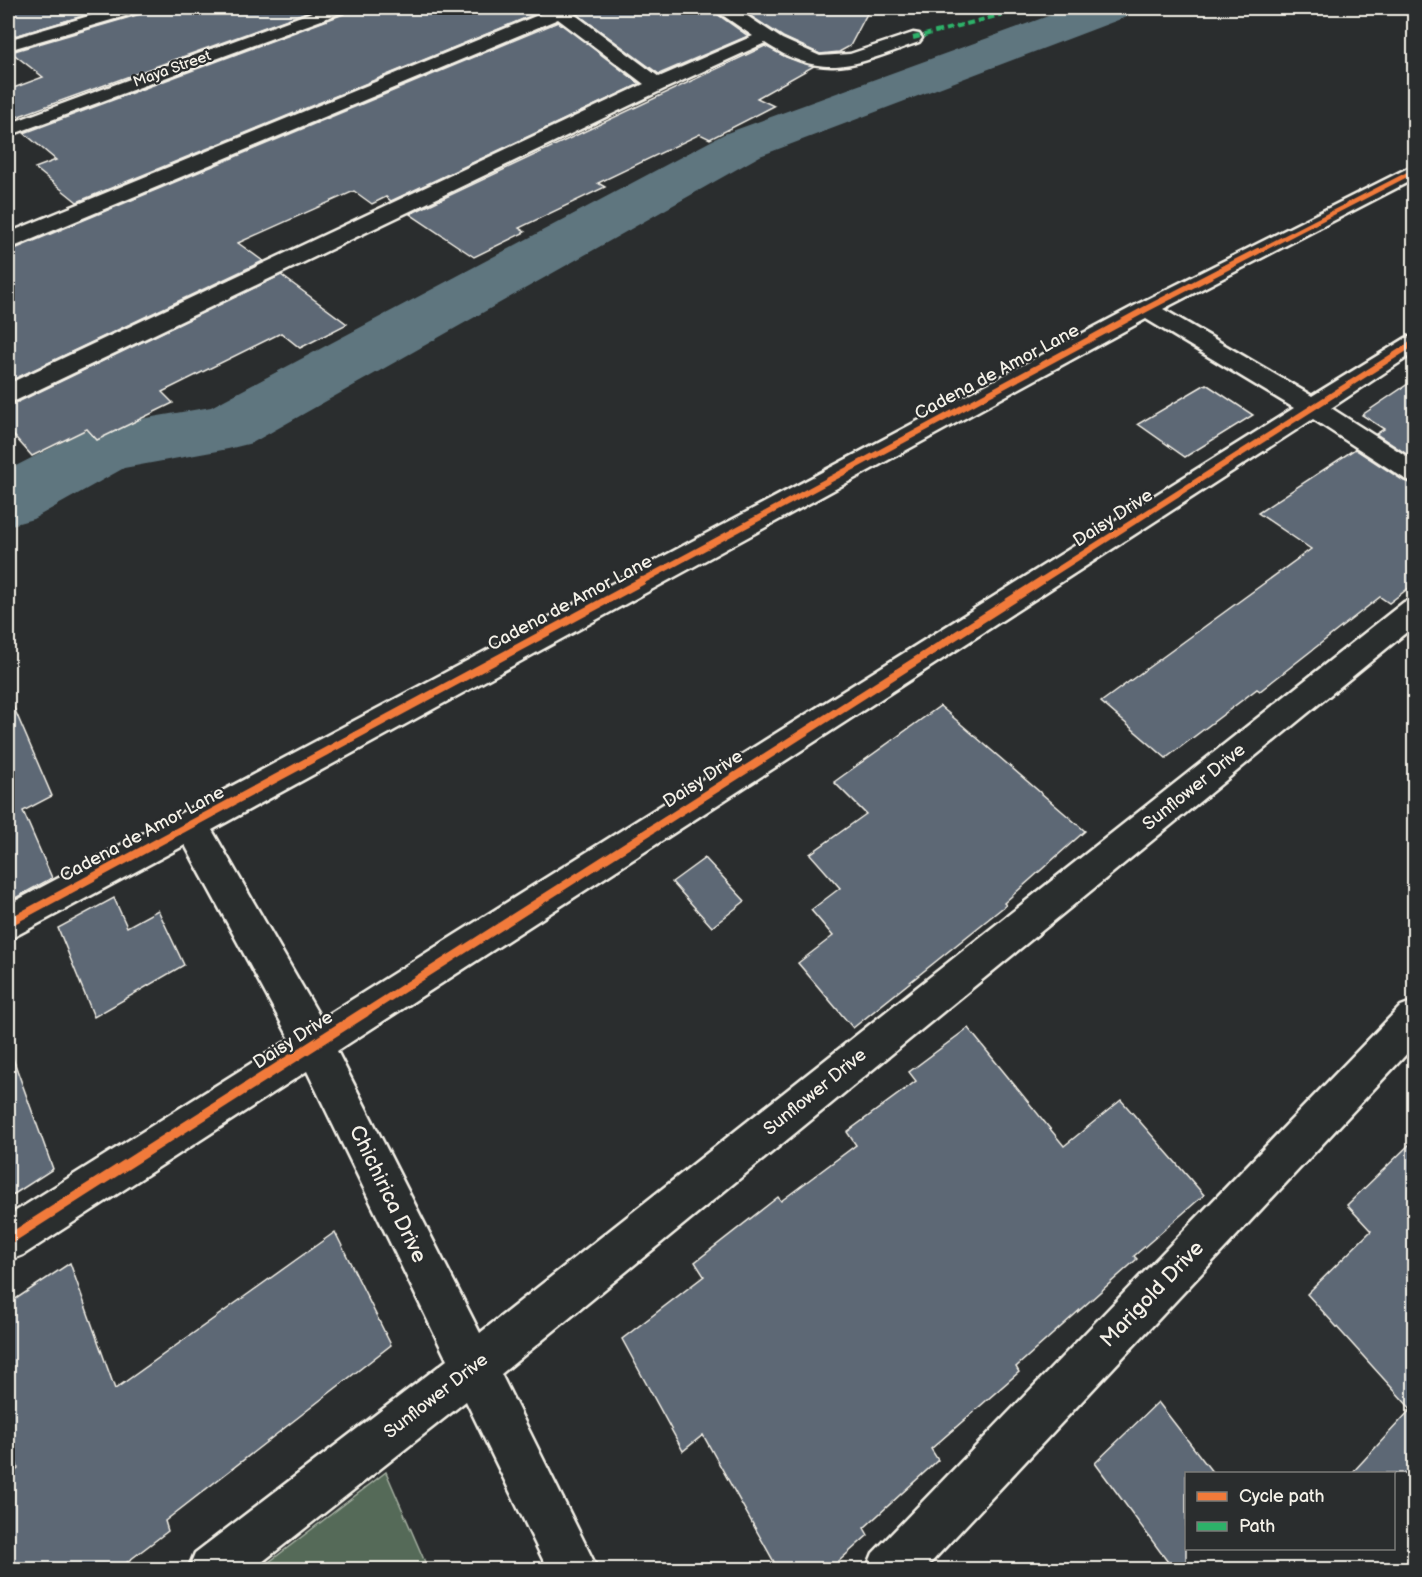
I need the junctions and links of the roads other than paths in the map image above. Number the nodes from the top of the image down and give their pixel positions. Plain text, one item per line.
1 (133, 8) edge
2 (337, 8) edge
3 (724, 8) edge
4 (557, 10) edge
5 (767, 36) junction
6 (913, 38) dead end
7 (8, 45) edge
8 (657, 85) junction
9 (8, 130) edge
10 (1414, 171) edge
11 (8, 242) edge
12 (1146, 309) junction
13 (1414, 344) edge
14 (8, 394) edge
15 (1313, 408) junction
16 (1414, 473) edge
17 (1414, 610) edge
18 (191, 824) junction
19 (8, 923) edge
20 (1414, 1019) edge
21 (314, 1045) junction
22 (8, 1240) edge
23 (474, 1367) junction
24 (212, 1569) edge
25 (574, 1569) edge
26 (890, 1569) edge

1 - 7 street
2 - 9 street, Maya Street
3 - 5 street
4 - 8 street
4 - 11 street
5 - 6 street
5 - 8 street
8 - 14 street
10 - 12 street, Cadena de Amor Lane
12 - 15 street
12 - 18 street, Cadena de Amor Lane
13 - 15 street, Daisy Drive
15 - 16 street
15 - 21 street, Daisy Drive
17 - 23 street, Sunflower Drive
18 - 19 street, Cadena de Amor Lane
18 - 21 street, Chichirica Drive
20 - 26 street, Marigold Drive
21 - 22 street, Daisy Drive
21 - 23 street, Chichirica Drive
23 - 24 street, Sunflower Drive
23 - 25 street, Chichirica Drive

